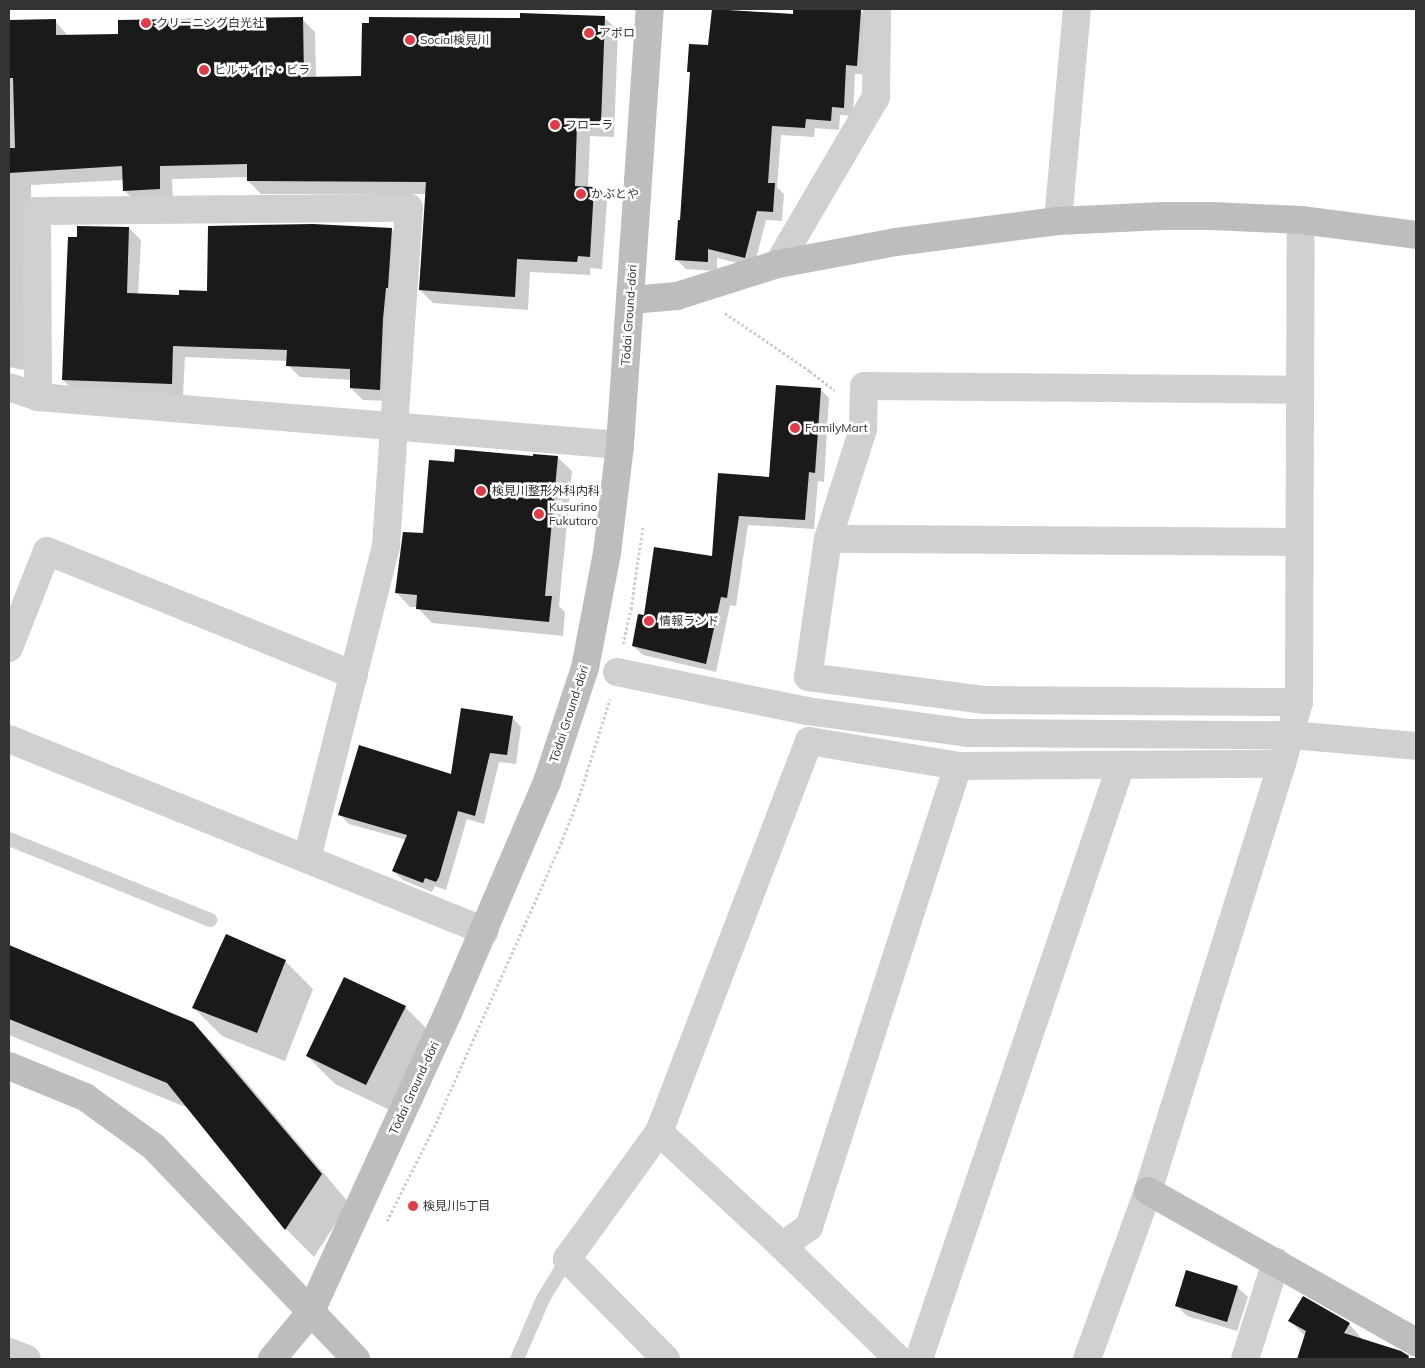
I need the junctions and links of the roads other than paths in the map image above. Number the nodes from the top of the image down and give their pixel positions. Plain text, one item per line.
1 (650, 9) edge
2 (877, 9) edge
3 (1077, 9) edge
4 (1300, 220) junction
5 (1058, 221) junction
6 (1416, 235) edge
7 (778, 264) junction
8 (631, 300) junction
9 (9, 388) edge
10 (1300, 390) junction
11 (38, 397) junction
12 (394, 426) junction
13 (620, 445) junction
14 (828, 539) junction
15 (1299, 542) junction
16 (9, 648) edge
17 (616, 672) dead end
18 (354, 675) junction
19 (1300, 702) junction
20 (1291, 735) junction
21 (9, 739) edge
22 (1416, 746) edge
23 (1282, 764) junction
24 (1121, 765) junction
25 (958, 766) junction
26 (9, 839) edge
27 (307, 859) junction
28 (210, 920) dead end
29 (485, 931) junction
30 (9, 1066) edge
31 (659, 1132) junction
32 (1148, 1191) junction
33 (782, 1246) junction
34 (567, 1260) junction
35 (1276, 1262) junction
36 (310, 1312) junction
37 (1416, 1342) edge
38 (1416, 1351) edge
39 (9, 1352) edge
40 (28, 1359) edge
41 (272, 1359) edge
42 (356, 1359) edge
43 (518, 1359) edge
44 (666, 1359) edge
45 (898, 1359) edge
46 (919, 1359) edge
47 (1088, 1359) edge
48 (1245, 1359) edge
49 (1414, 1359) edge

1 - 8 street, Tōdai Ground-dōri
2 - 7 street
3 - 5 street
4 - 5 street
4 - 6 street
4 - 10 street
5 - 7 street
7 - 8 street
8 - 13 street, Tōdai Ground-dōri
9 - 11 street
10 - 14 street
10 - 15 street
11 - 12 street
11 - 12 street
12 - 13 street
12 - 18 street
13 - 29 street, Tōdai Ground-dōri
14 - 15 street
14 - 19 street
15 - 19 street
16 - 18 street
17 - 20 street
18 - 27 street
19 - 20 street
20 - 22 street
20 - 23 street
21 - 27 street
23 - 24 street
23 - 32 street
24 - 25 street
24 - 46 street
25 - 31 street
25 - 33 street
26 - 28 lane
27 - 29 street
29 - 36 street, Tōdai Ground-dōri
30 - 36 street
31 - 33 street
31 - 34 street
32 - 35 street
32 - 47 street
33 - 45 street
34 - 43 lane
34 - 44 street
35 - 37 street
35 - 48 street
36 - 41 street, Tōdai Ground-dōri
36 - 42 street
38 - 49 street
39 - 40 street

